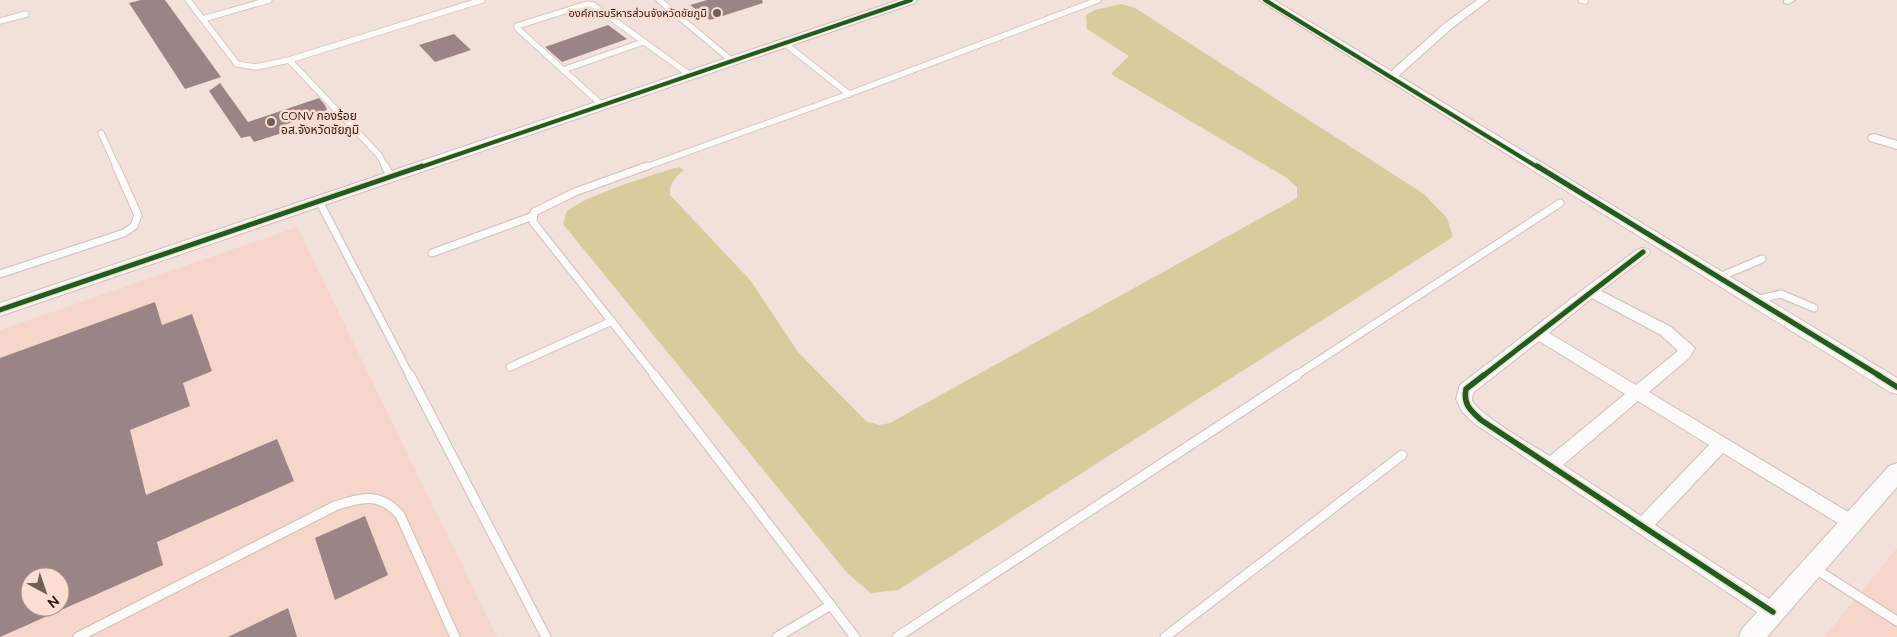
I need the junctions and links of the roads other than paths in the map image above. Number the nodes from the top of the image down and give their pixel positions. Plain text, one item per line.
1 (188, 0) edge
2 (269, 0) edge
3 (482, 0) edge
4 (659, 0) edge
5 (911, 0) edge
6 (1098, 0) edge
7 (1270, 1) edge
8 (1481, 1) edge
9 (26, 14) dead end
10 (203, 19) junction
11 (0, 21) edge
12 (643, 42) junction
13 (784, 43) junction
14 (289, 60) junction
15 (732, 61) junction
16 (563, 70) junction
17 (690, 75) junction
18 (1391, 77) junction
19 (849, 94) junction
20 (602, 105) junction
21 (101, 133) dead end
22 (1874, 138) dead end
23 (1897, 145) edge
24 (391, 177) junction
25 (319, 201) junction
26 (1560, 203) dead end
27 (533, 216) junction
28 (1643, 252) dead end
29 (432, 253) dead end
30 (1762, 260) dead end
31 (0, 274) edge
32 (1717, 278) junction
33 (1590, 291) junction
34 (1754, 300) junction
35 (1814, 308) dead end
36 (0, 310) edge
37 (612, 321) junction
38 (1538, 334) junction
39 (510, 367) dead end
40 (1897, 387) edge
41 (1638, 394) junction
42 (1721, 444) junction
43 (1402, 455) dead end
44 (1550, 465) junction
45 (1897, 472) edge
46 (1852, 523) junction
47 (1642, 527) junction
48 (1813, 567) junction
49 (831, 605) junction
50 (1773, 612) junction
51 (1897, 621) edge
52 (78, 637) edge
53 (455, 637) edge
54 (546, 637) edge
55 (777, 637) edge
56 (855, 637) edge
57 (897, 637) edge
58 (1165, 637) edge
59 (1751, 637) edge

1 - 10 lane
2 - 10 lane
3 - 14 lane
4 - 15 lane
5 - 13 street
6 - 19 lane
7 - 18 street
8 - 18 street
9 - 11 lane
10 - 14 lane
12 - 16 lane
12 - 16 lane
12 - 17 lane
13 - 15 street
13 - 19 lane
14 - 24 lane
15 - 17 street
16 - 20 lane
17 - 20 street
18 - 32 street
19 - 27 lane
20 - 24 street
21 - 31 lane
22 - 23 street
24 - 25 street
25 - 36 street
25 - 54 lane
26 - 57 lane
27 - 29 lane
27 - 37 lane
28 - 33 street
30 - 32 lane
32 - 34 street
33 - 38 street
33 - 41 street
34 - 35 lane
34 - 40 street
37 - 39 lane
37 - 49 lane
38 - 41 street
38 - 44 street
41 - 42 street
41 - 44 street
42 - 46 street
42 - 47 street
43 - 58 lane
44 - 47 street
45 - 46 street
46 - 48 street
47 - 50 street
48 - 50 street
48 - 51 lane
49 - 55 lane
49 - 56 lane
50 - 59 street
52 - 53 lane

